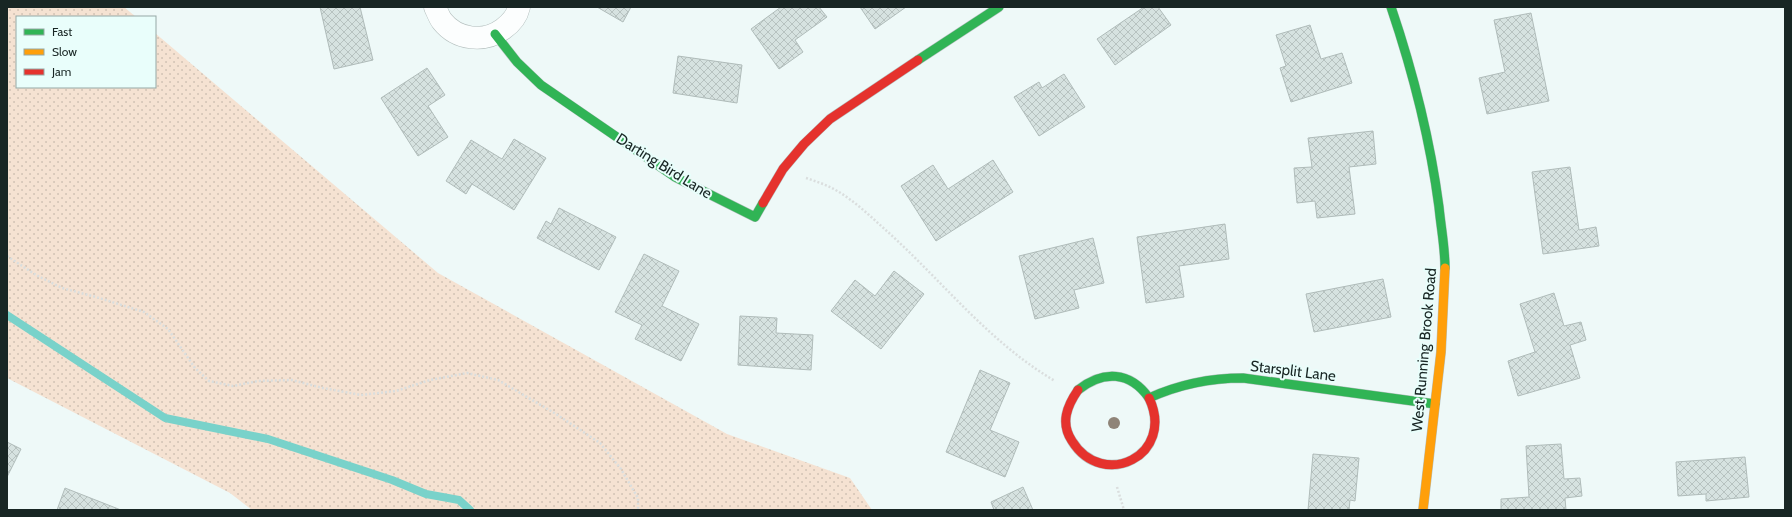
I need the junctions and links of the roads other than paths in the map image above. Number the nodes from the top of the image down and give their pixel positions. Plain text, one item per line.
1 (435, 7) edge
2 (519, 7) edge
3 (999, 7) edge
4 (1391, 7) edge
5 (495, 34) junction
6 (1149, 398) junction
7 (1435, 404) junction
8 (1423, 510) edge

1 - 5 street
2 - 5 street
3 - 5 street, Darting Bird Lane
4 - 7 street, West Running Brook Road
6 - 6 street
6 - 7 street, Starsplit Lane
7 - 8 street, West Running Brook Road

